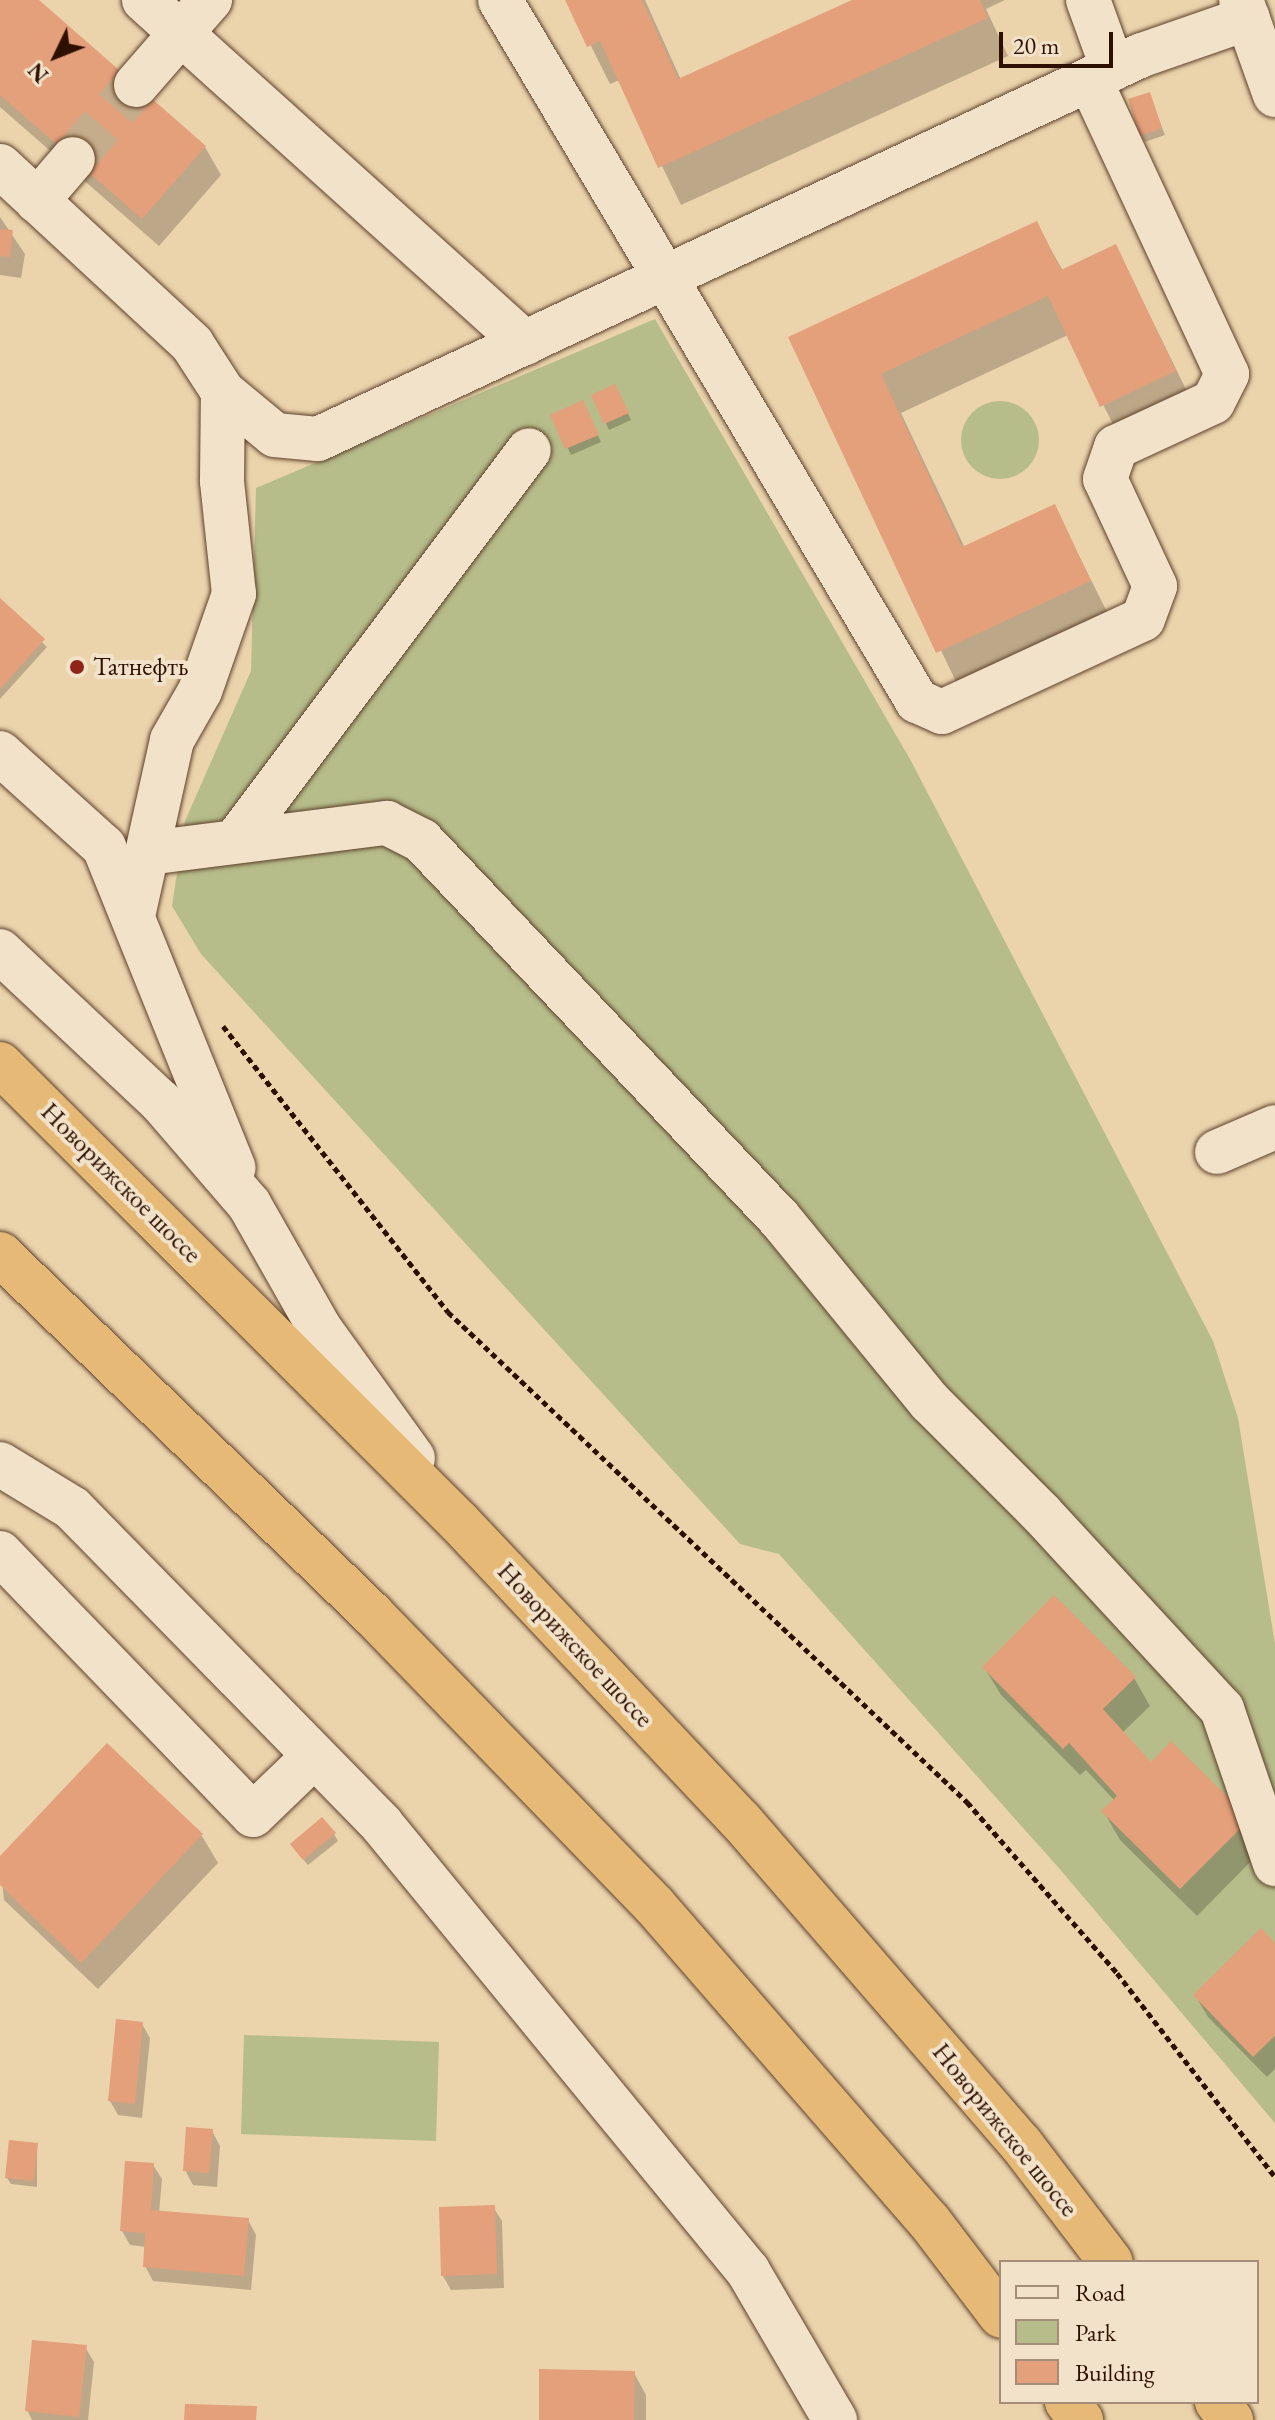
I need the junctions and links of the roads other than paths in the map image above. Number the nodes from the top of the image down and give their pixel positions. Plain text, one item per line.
1 (144, 0) edge
2 (210, 0) edge
3 (500, 0) edge
4 (1088, 0) edge
5 (1244, 9) edge
6 (182, 32) junction
7 (1101, 74) junction
8 (136, 85) tunnel mouth
9 (1275, 95) edge
10 (73, 159) tunnel mouth
11 (0, 166) edge
12 (37, 201) junction
13 (668, 277) junction
14 (525, 343) junction
15 (223, 392) junction
16 (529, 450) dead end
17 (0, 753) edge
18 (237, 839) junction
19 (148, 853) junction
20 (133, 916) junction
21 (0, 951) edge
22 (0, 1064) edge
23 (1275, 1127) edge
24 (1217, 1152) dead end
25 (249, 1204) junction
26 (0, 1254) edge
27 (0, 1464) edge
28 (459, 1522) junction
29 (0, 1553) edge
30 (314, 1756) junction
31 (1275, 1864) edge
32 (1109, 2260) edge
33 (999, 2313) edge
34 (1069, 2404) edge
35 (1219, 2404) edge
36 (835, 2420) edge
37 (1081, 2420) edge
38 (1231, 2420) edge

1 - 6 street
2 - 6 street
3 - 13 street
4 - 7 street
5 - 7 street
5 - 9 street
6 - 8 street
6 - 14 street
7 - 13 street
7 - 13 street
10 - 12 street
11 - 12 street
12 - 15 street
13 - 14 street
14 - 15 street
15 - 19 street
16 - 18 street
17 - 20 street
18 - 19 street
18 - 31 street
19 - 20 street
20 - 25 street
21 - 25 street
22 - 28 highway, Новорижское шоссе
23 - 24 street
25 - 28 street
26 - 33 highway
27 - 30 street
28 - 32 highway, Новорижское шоссе
29 - 30 street
30 - 36 street
34 - 37 highway
35 - 38 highway

